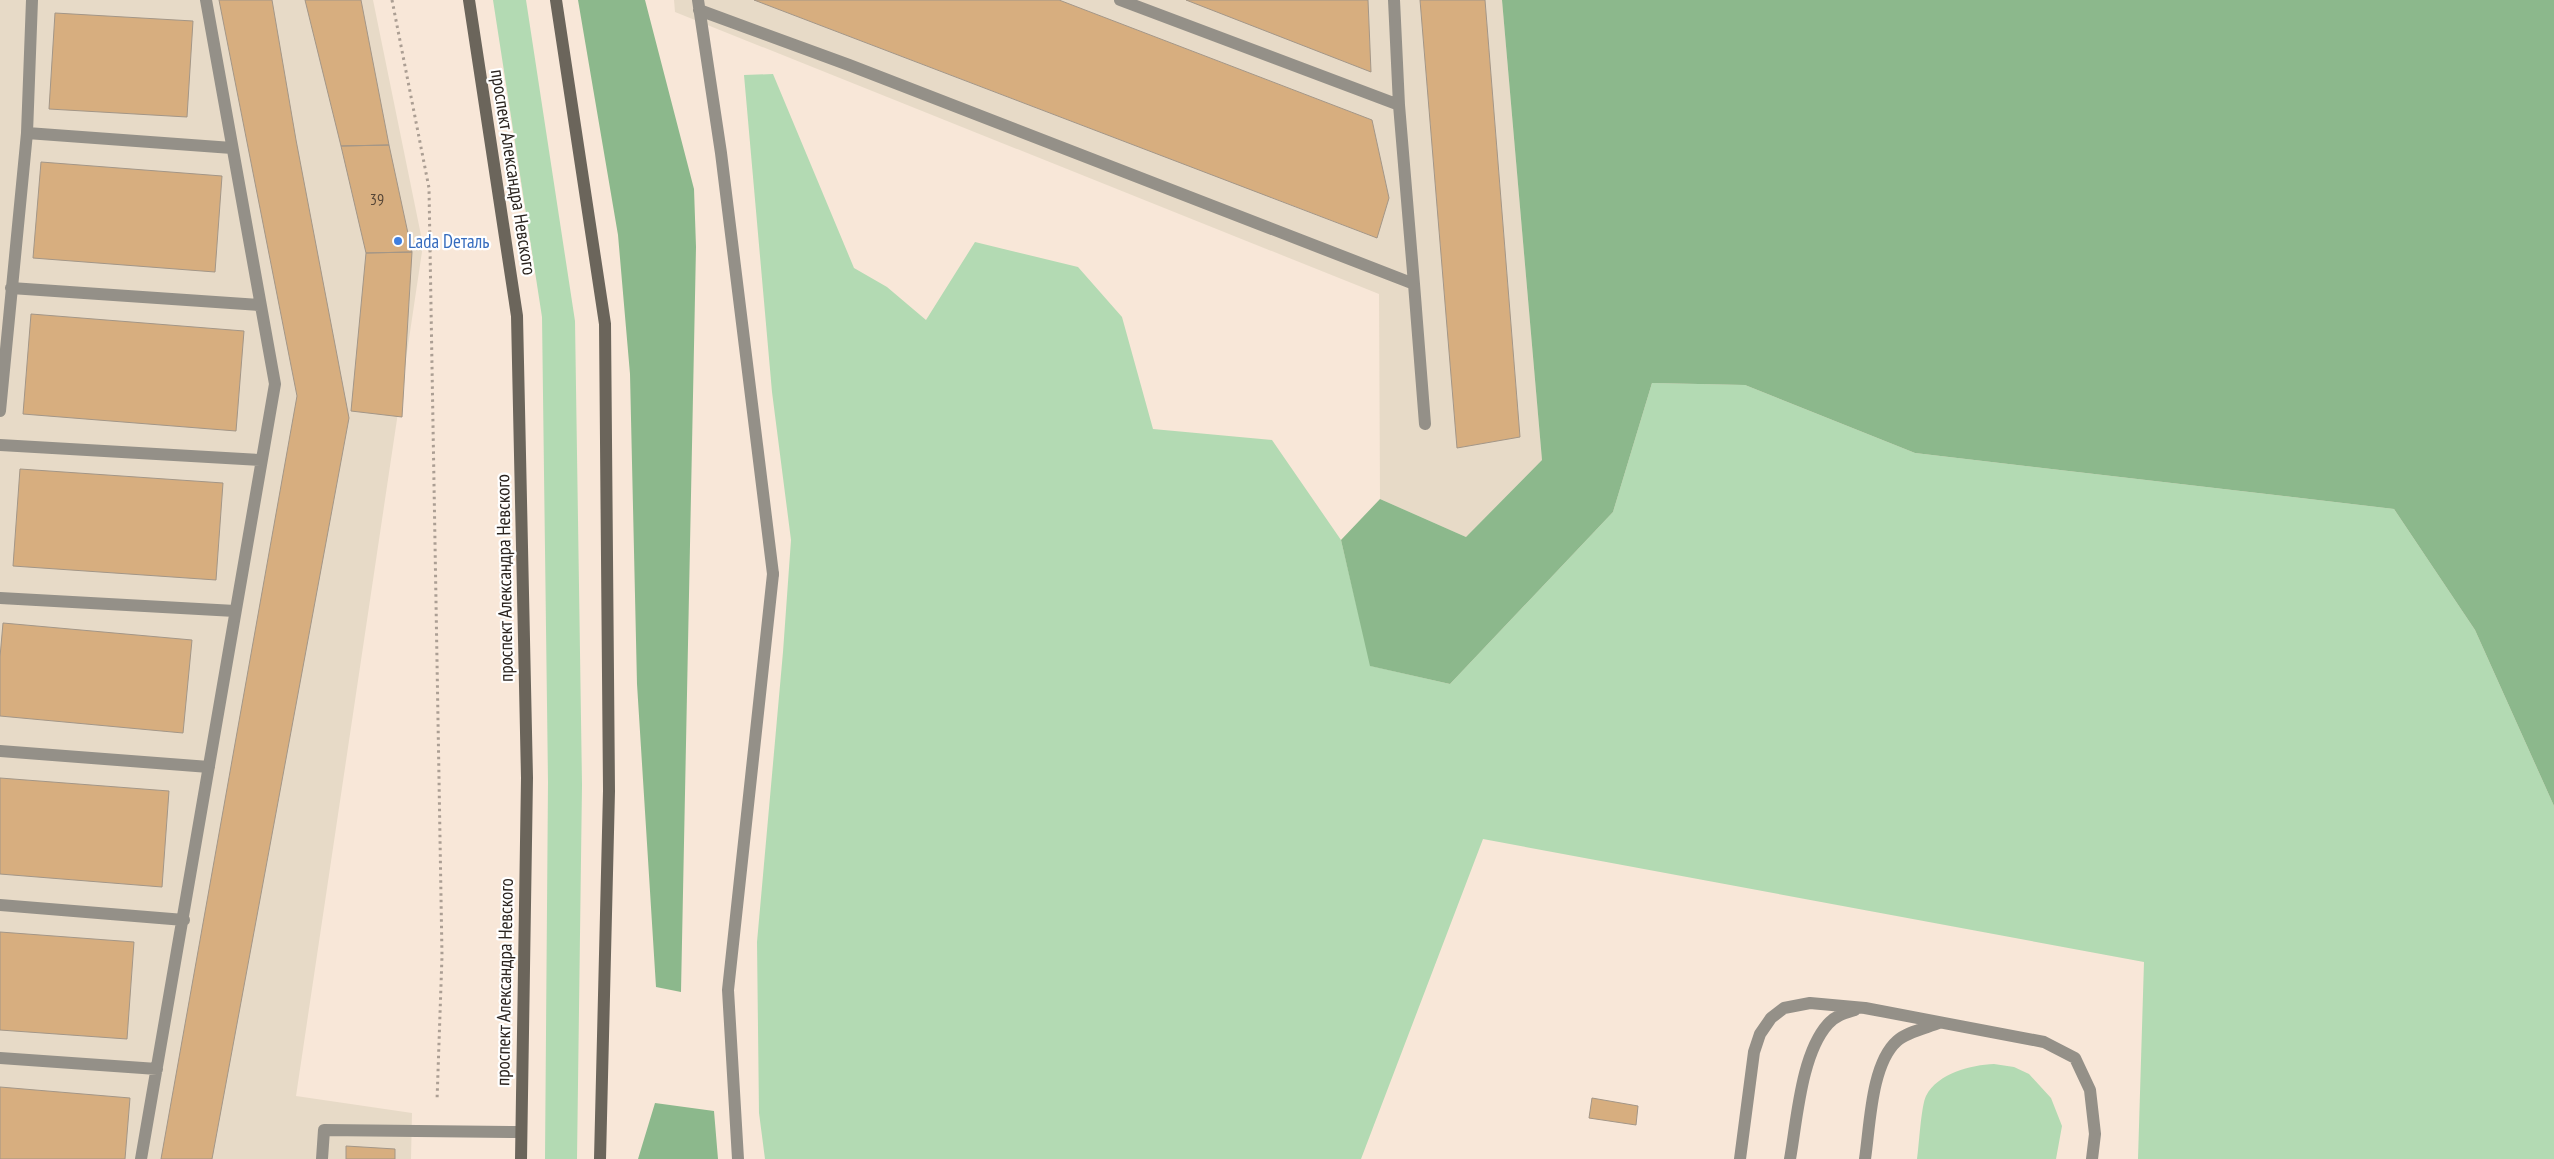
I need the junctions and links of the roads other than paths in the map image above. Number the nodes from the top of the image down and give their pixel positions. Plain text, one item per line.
1 (32, 0) edge
2 (206, 0) edge
3 (469, 0) edge
4 (556, 0) edge
5 (1120, 0) edge
6 (1394, 0) edge
7 (699, 5) edge
8 (1400, 105) junction
9 (27, 133) junction
10 (232, 148) junction
11 (1414, 284) junction
12 (11, 288) junction
13 (259, 305) junction
14 (0, 411) edge
15 (1424, 424) dead end
16 (0, 444) edge
17 (260, 460) junction
18 (0, 598) edge
19 (235, 611) junction
20 (0, 751) edge
21 (209, 766) junction
22 (0, 905) edge
23 (184, 920) junction
24 (1865, 1008) junction
25 (1939, 1023) junction
26 (0, 1058) edge
27 (157, 1070) junction
28 (520, 1132) junction
29 (142, 1159) edge
30 (322, 1159) edge
31 (521, 1159) edge
32 (600, 1159) edge
33 (738, 1159) edge
34 (1740, 1159) edge
35 (1790, 1159) edge
36 (1865, 1159) edge
37 (2092, 1159) edge

1 - 9 street
2 - 10 street
3 - 28 main road, проспект Александра Невского
4 - 32 main road
5 - 8 street
6 - 8 street
7 - 11 street
7 - 33 street
8 - 11 street
9 - 10 street
9 - 12 street
10 - 13 street
11 - 15 street
12 - 13 street
12 - 14 street
13 - 17 street
16 - 17 street
17 - 19 street
18 - 19 street
19 - 21 street
20 - 21 street
21 - 23 street
22 - 23 street
23 - 27 street
24 - 25 street
24 - 34 street
24 - 35 street
25 - 36 street
25 - 37 street
26 - 27 street
27 - 29 street
28 - 30 street
28 - 31 main road, проспект Александра Невского

